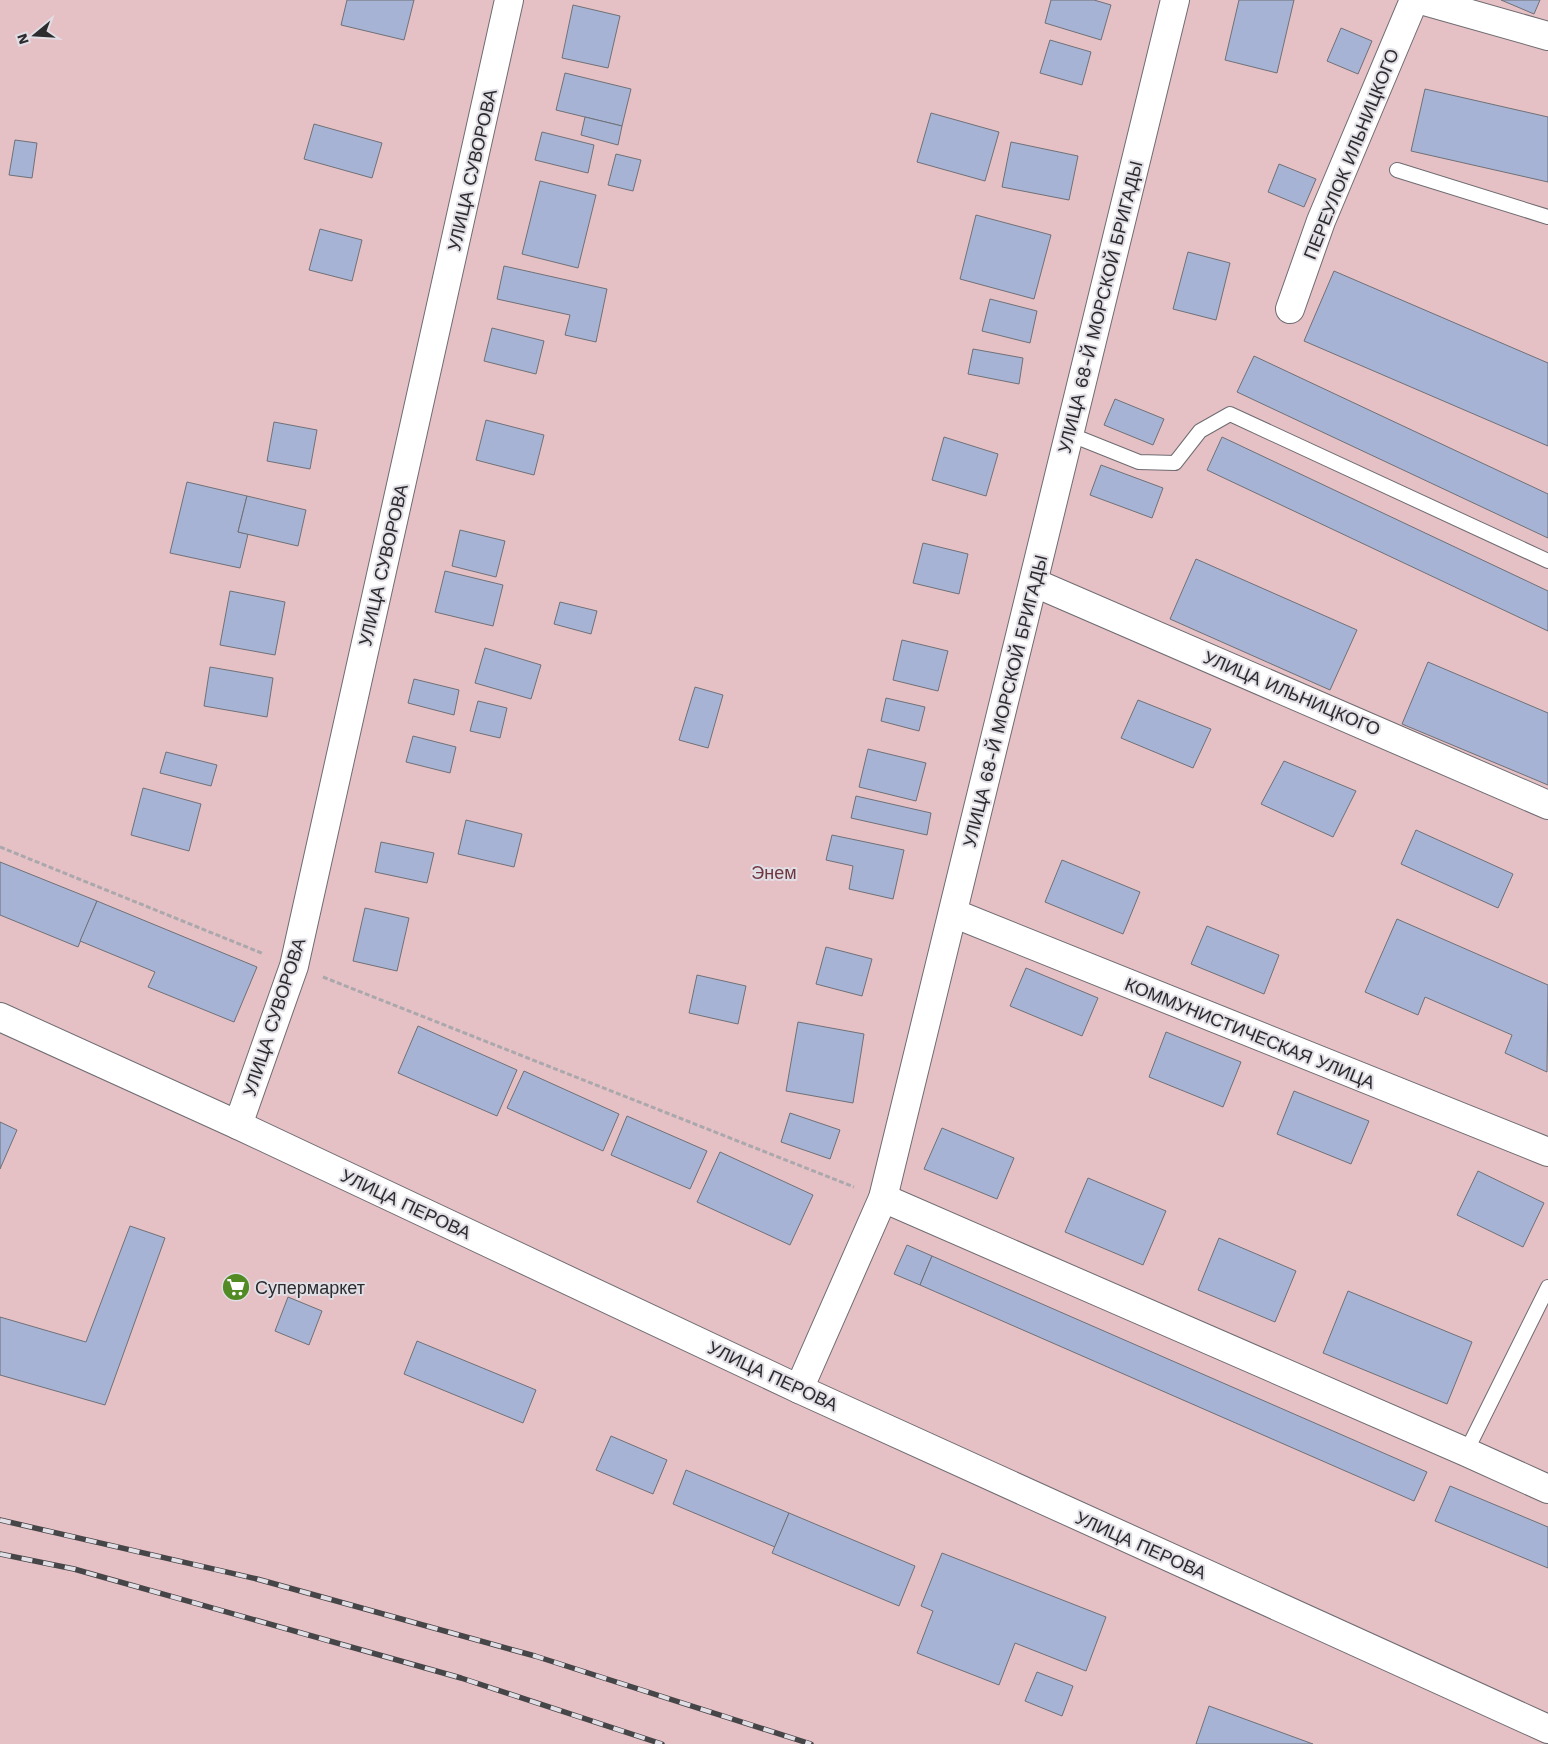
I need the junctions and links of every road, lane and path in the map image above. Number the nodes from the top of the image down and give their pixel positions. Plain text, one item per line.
1 (510, 0) edge
2 (1176, 0) edge
3 (1414, 0) edge
4 (1421, 0) edge
5 (1548, 36) edge
6 (1397, 170) dead end
7 (1548, 218) edge
8 (1290, 309) dead end
9 (1069, 434) junction
10 (1548, 561) edge
11 (1035, 582) junction
12 (1548, 806) edge
13 (0, 847) edge
14 (953, 913) junction
15 (294, 966) junction
16 (0, 1017) edge
17 (238, 1125) junction
18 (1548, 1152) edge
19 (883, 1198) junction
20 (1548, 1287) edge
21 (798, 1389) junction
22 (1466, 1452) junction
23 (1548, 1490) edge
24 (1548, 1730) edge

1 - 15 main road, УЛИЦА СУВОРОВА
2 - 9 main road, УЛИЦА 68-Й МОРСКОЙ БРИГАДЫ
3 - 8 main road, ПЕРЕУЛОК ИЛЬНИЦКОГО
4 - 5 main road
6 - 7 lane
9 - 10 lane
9 - 11 main road, УЛИЦА 68-Й МОРСКОЙ БРИГАДЫ
11 - 12 main road, УЛИЦА ИЛЬНИЦКОГО
11 - 14 main road, УЛИЦА 68-Й МОРСКОЙ БРИГАДЫ
13 - 15 path
14 - 18 main road, КОММУНИСТИЧЕСКАЯ УЛИЦА
14 - 19 main road, УЛИЦА 68-Й МОРСКОЙ БРИГАДЫ
15 - 17 main road, УЛИЦА СУВОРОВА
15 - 19 path
16 - 17 main road, УЛИЦА ПЕРОВА
17 - 21 main road, УЛИЦА ПЕРОВА
19 - 21 main road, УЛИЦА 68-Й МОРСКОЙ БРИГАДЫ
19 - 22 main road
20 - 22 lane
21 - 24 main road, УЛИЦА ПЕРОВА
22 - 23 main road

